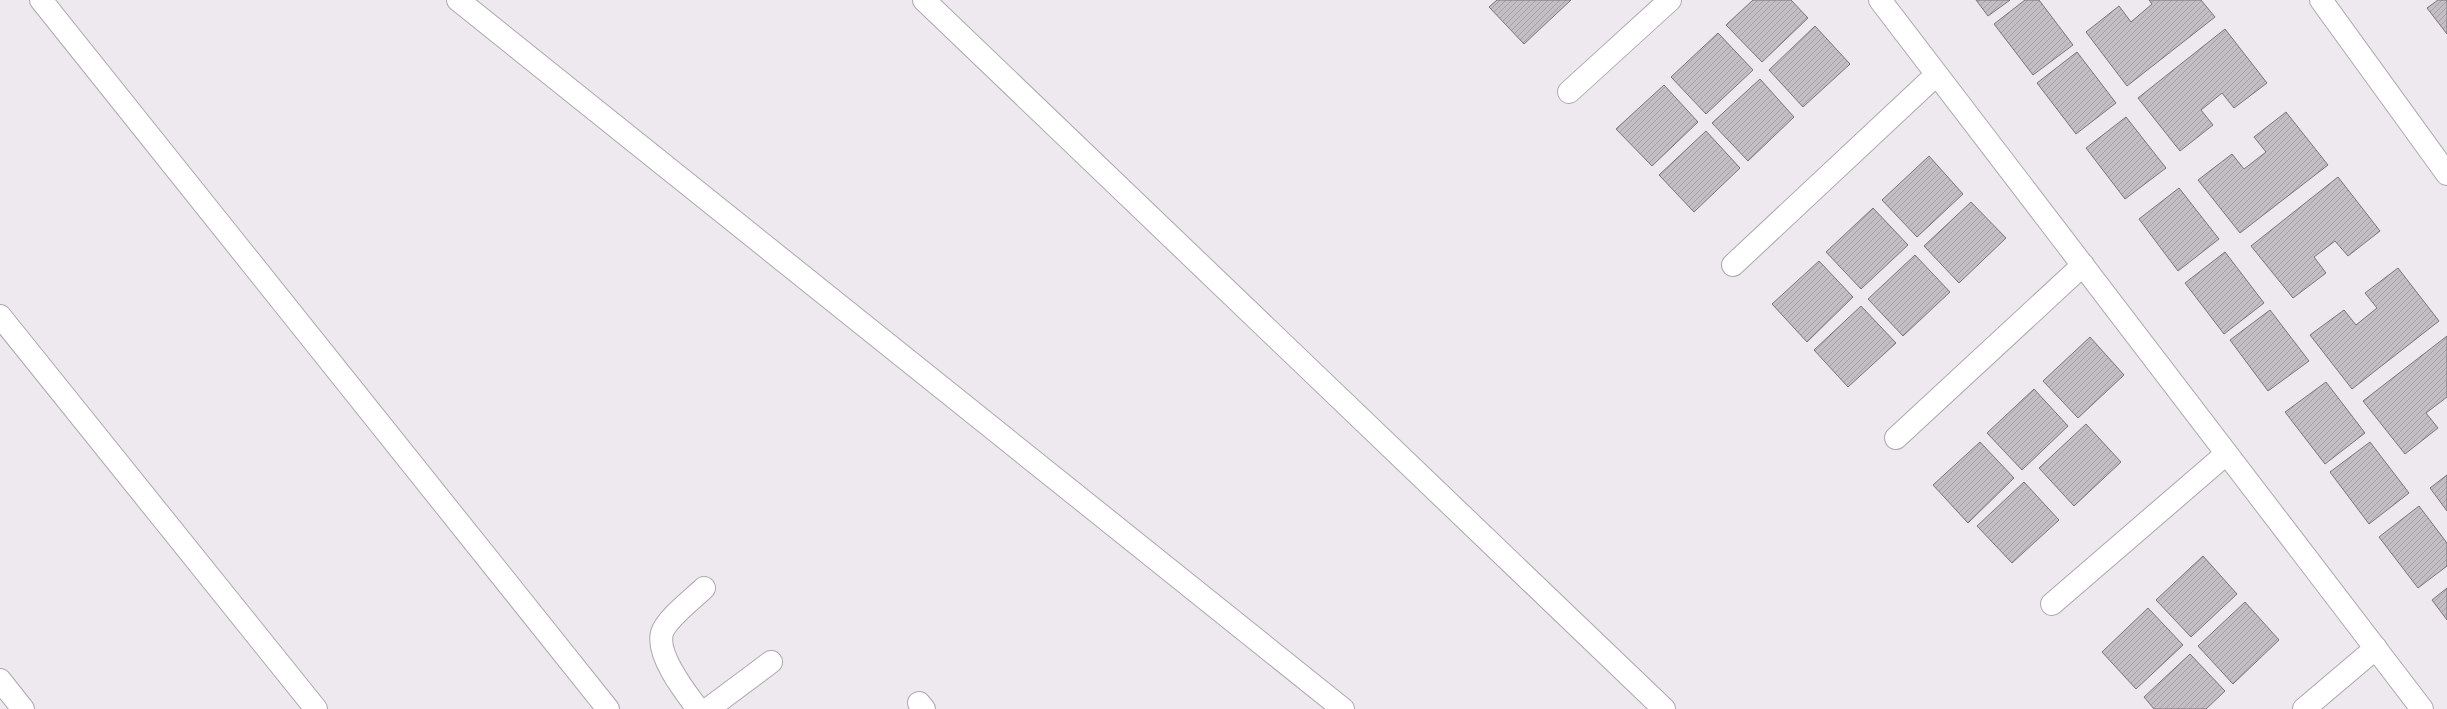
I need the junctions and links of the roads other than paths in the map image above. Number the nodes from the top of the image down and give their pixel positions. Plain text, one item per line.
1 (41, 0) edge
2 (458, 0) edge
3 (924, 0) edge
4 (1670, 0) edge
5 (1880, 0) edge
6 (2321, 0) edge
7 (1936, 75) junction
8 (1569, 92) dead end
9 (2447, 174) edge
10 (1733, 265) dead end
11 (2083, 265) junction
12 (0, 316) edge
13 (1896, 438) dead end
14 (2226, 454) junction
15 (704, 588) dead end
16 (2052, 604) dead end
17 (2376, 648) junction
18 (771, 662) dead end
19 (0, 680) edge
20 (23, 709) edge
21 (316, 709) edge
22 (608, 709) edge
23 (698, 709) edge
24 (708, 709) edge
25 (1342, 709) edge
26 (1664, 709) edge
27 (2304, 709) edge
28 (2422, 709) edge

1 - 22 street
2 - 25 street
3 - 26 street
4 - 8 street
5 - 7 street
6 - 9 street
7 - 10 street
7 - 11 street
11 - 13 street
11 - 14 street
12 - 21 street
14 - 16 street
14 - 17 street
15 - 23 street
17 - 27 street
17 - 28 street
18 - 24 street
19 - 20 street

